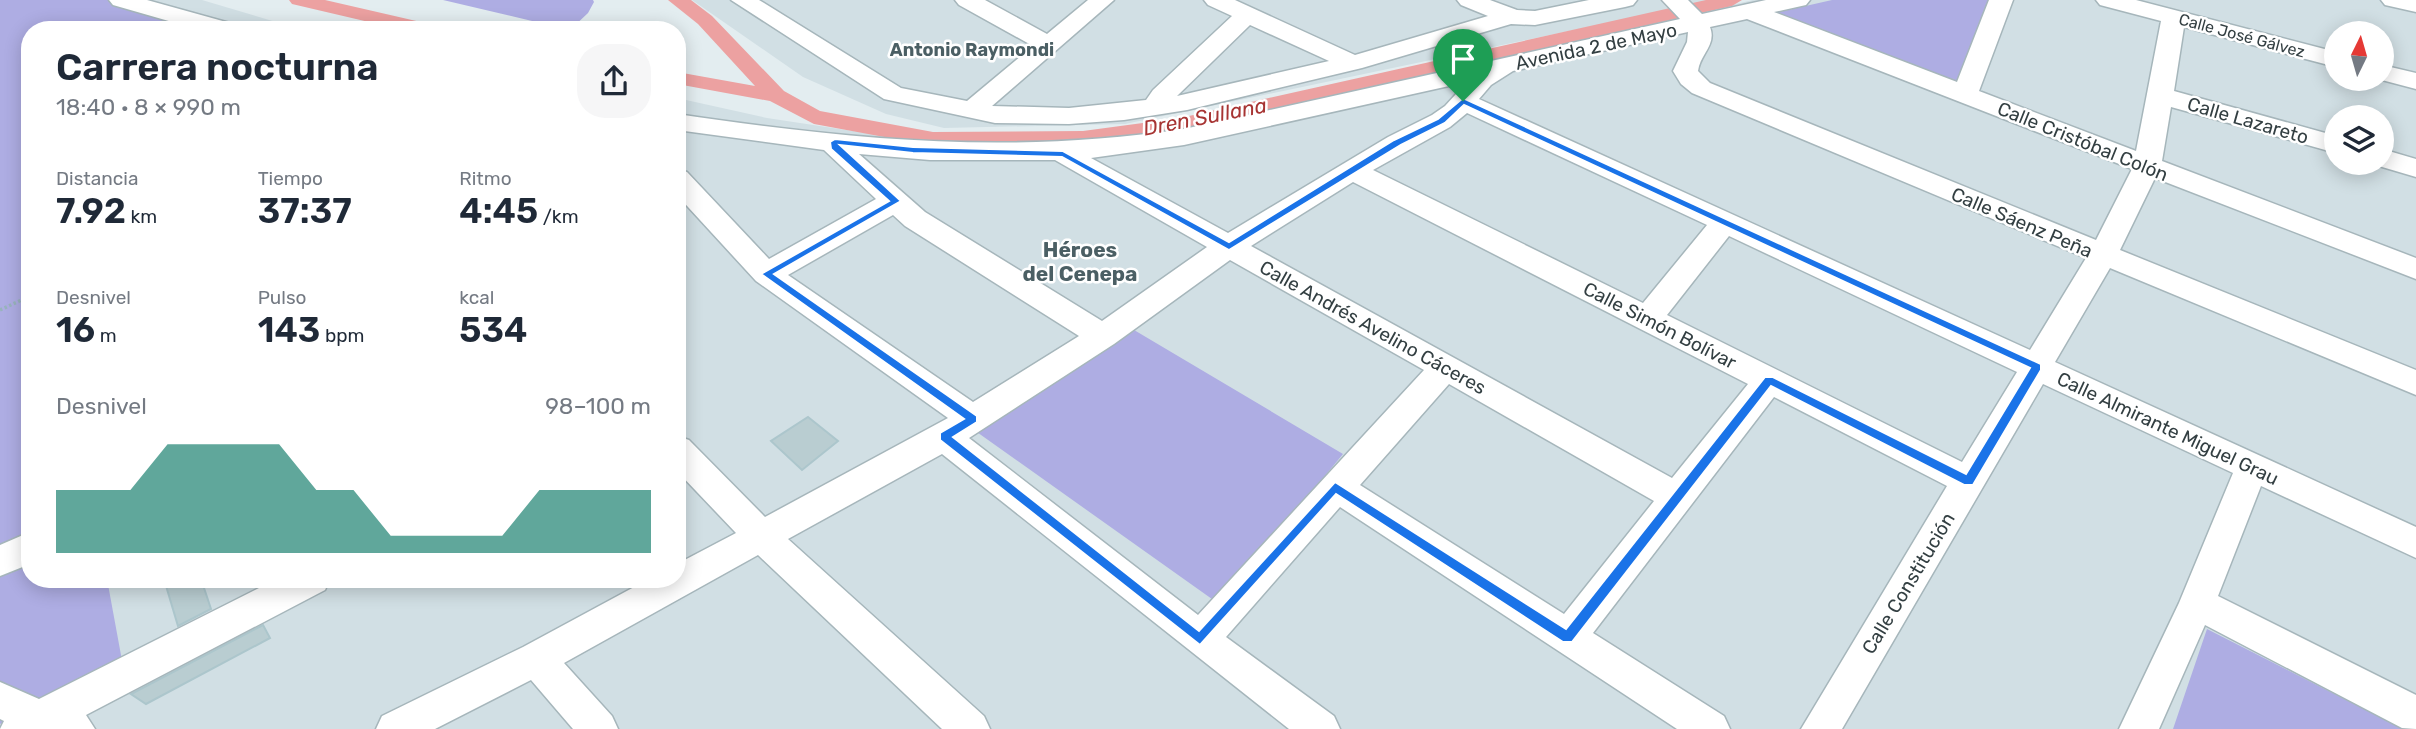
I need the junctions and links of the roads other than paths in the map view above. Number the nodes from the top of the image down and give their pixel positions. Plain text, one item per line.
1 (121, 0) edge
2 (743, 0) edge
3 (967, 0) edge
4 (1102, 0) edge
5 (1216, 0) edge
6 (1469, 0) edge
7 (1625, 0) edge
8 (1674, 0) edge
9 (1798, 0) edge
10 (2001, 0) edge
11 (2108, 0) edge
12 (2393, 0) edge
13 (2416, 5) edge
14 (1751, 12) junction
15 (1248, 14) junction
16 (1512, 16) junction
17 (2174, 18) junction
18 (196, 21) edge
19 (1696, 22) junction
20 (1050, 45) junction
21 (2324, 57) edge
22 (1353, 63) junction
23 (1504, 66) junction
24 (2394, 75) edge
25 (2416, 81) edge
26 (1965, 94) junction
27 (2159, 95) junction
28 (1463, 101) junction
29 (1155, 108) junction
30 (992, 116) junction
31 (686, 124) edge
32 (730, 131) junction
33 (686, 134) edge
34 (835, 142) junction
35 (2324, 142) edge
36 (1058, 150) junction
37 (2394, 162) edge
38 (2147, 167) junction
39 (2416, 168) edge
40 (1352, 170) junction
41 (686, 188) edge
42 (895, 201) junction
43 (1725, 222) junction
44 (1229, 246) junction
45 (2103, 255) junction
46 (2416, 269) edge
47 (766, 274) junction
48 (1647, 319) junction
49 (1102, 336) junction
50 (2037, 367) junction
51 (1445, 368) junction
52 (1769, 380) junction
53 (2416, 383) edge
54 (959, 428) junction
55 (686, 458) edge
56 (2252, 467) junction
57 (1968, 481) junction
58 (1335, 486) junction
59 (1678, 498) junction
60 (763, 538) junction
61 (2416, 543) edge
62 (21, 551) edge
63 (0, 561) edge
64 (686, 579) edge
65 (296, 588) edge
66 (669, 588) edge
67 (2197, 603) junction
68 (1568, 638) junction
69 (1200, 639) junction
70 (536, 659) junction
71 (0, 700) edge
72 (2416, 715) edge
73 (45, 726) edge
74 (396, 729) edge
75 (598, 729) edge
76 (970, 729) edge
77 (1320, 729) edge
78 (1710, 729) edge
79 (1821, 729) edge
80 (2139, 729) edge

1 - 18 street
2 - 30 street
3 - 20 street
4 - 20 street
5 - 15 street
6 - 16 street
7 - 16 street
8 - 19 street
9 - 14 street, Avenida 2 de Mayo
10 - 26 street
11 - 17 street, Calle José Gálvez
12 - 13 street
14 - 19 street, Avenida 2 de Mayo
14 - 26 street, Calle Cristóbal Colón
15 - 22 street
15 - 29 street
16 - 22 street
17 - 21 street, Calle José Gálvez
17 - 27 street, Calle Constitución
19 - 23 street, Avenida 2 de Mayo
19 - 45 street, Calle Sáenz Peña
20 - 30 street
22 - 29 street
23 - 28 street
23 - 36 street, Avenida 2 de Mayo
24 - 25 street
26 - 38 street, Calle Cristóbal Colón
27 - 35 street, Calle Lazareto
27 - 38 street, Calle Constitución
28 - 40 street
28 - 43 street, Calle Almirante Miguel Grau
29 - 30 street
30 - 36 street, Calle Andrés Avelino Cáceres
31 - 32 street
32 - 33 street
32 - 34 street, Avenida 2 de Mayo
34 - 36 street, Avenida 2 de Mayo
34 - 42 street
36 - 44 street, Calle Andrés Avelino Cáceres
37 - 39 street
38 - 45 street, Calle Constitución
38 - 46 street, Calle Cristóbal Colón
40 - 44 street
40 - 48 street, Calle Simón Bolívar
41 - 47 street
42 - 47 street
42 - 49 street
43 - 48 street
43 - 50 street, Calle Almirante Miguel Grau
44 - 49 street
44 - 51 street, Calle Andrés Avelino Cáceres
45 - 50 street, Calle Constitución
45 - 53 street, Calle Sáenz Peña
47 - 54 street
48 - 52 street, Calle Simón Bolívar
49 - 54 street
50 - 56 street, Calle Almirante Miguel Grau
50 - 57 street, Calle Constitución
51 - 58 street
51 - 59 street, Calle Andrés Avelino Cáceres
52 - 57 street, Calle Simón Bolívar
52 - 59 street
54 - 60 street
54 - 69 street
55 - 60 street
56 - 61 street, Calle Almirante Miguel Grau
56 - 67 street
57 - 79 street, Calle Constitución
58 - 68 street
58 - 69 street
59 - 68 street
60 - 64 street
60 - 76 street
62 - 63 street
65 - 73 street
66 - 70 street
67 - 72 street
67 - 80 street
68 - 78 street
69 - 77 street
70 - 74 street
70 - 75 street
71 - 73 street

